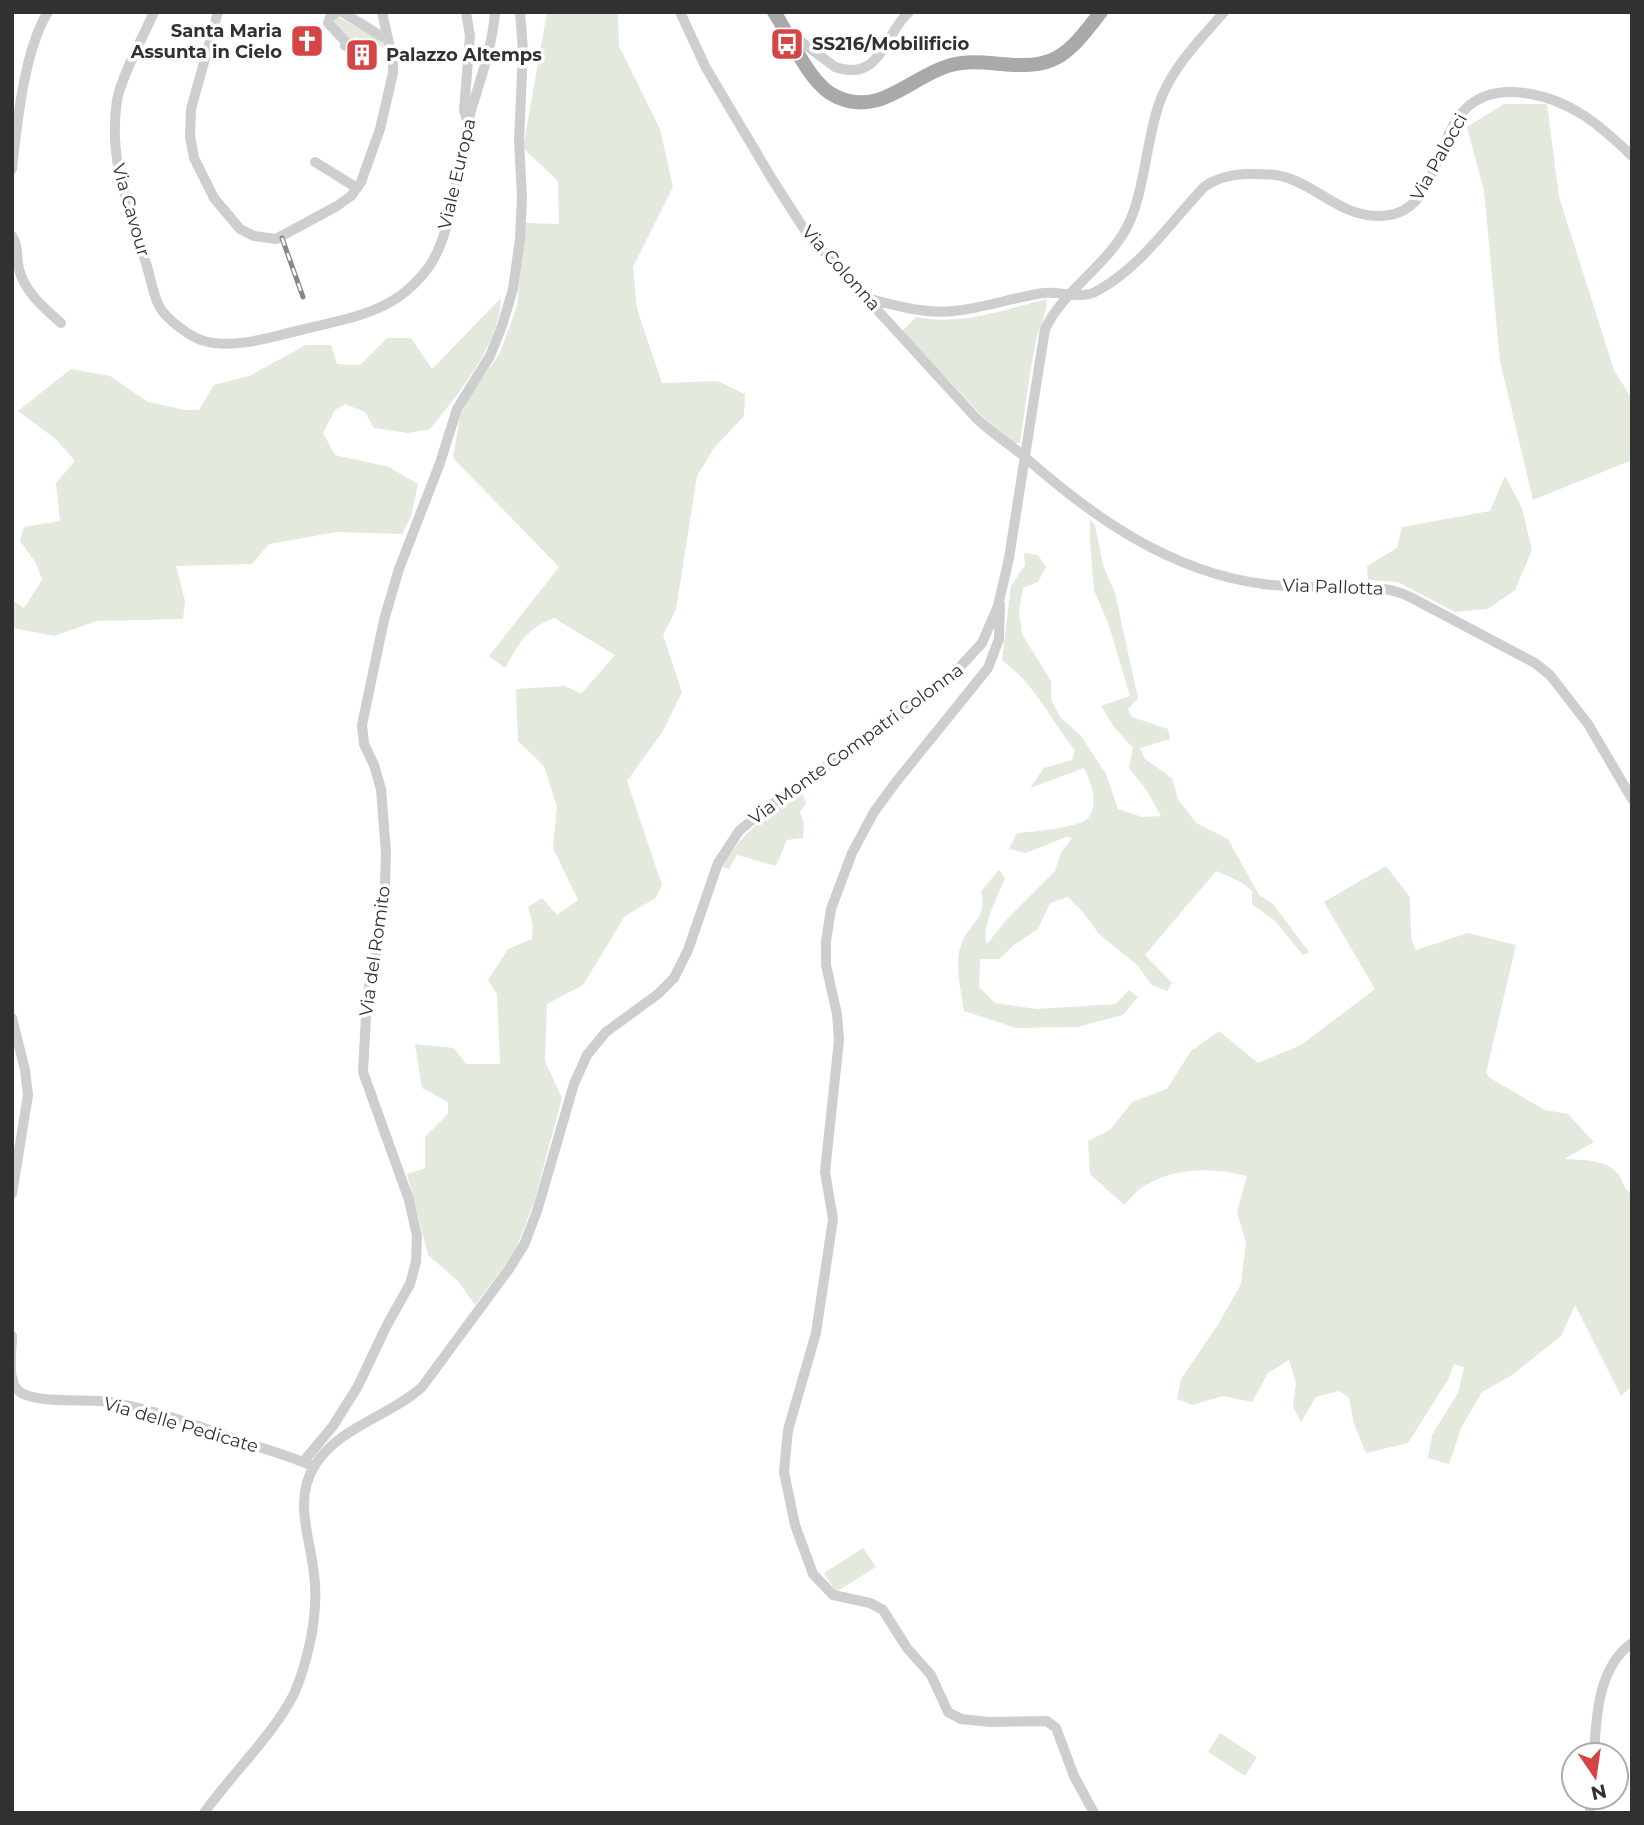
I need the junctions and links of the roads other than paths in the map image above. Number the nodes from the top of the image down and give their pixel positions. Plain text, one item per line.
1 (48, 12) edge
2 (154, 12) edge
3 (218, 12) edge
4 (337, 12) edge
5 (342, 12) edge
6 (382, 12) edge
7 (466, 12) edge
8 (495, 12) edge
9 (520, 12) edge
10 (680, 12) edge
11 (774, 12) edge
12 (909, 12) edge
13 (1101, 12) edge
14 (1224, 12) edge
15 (786, 30) junction
16 (388, 38) junction
17 (345, 46) dead end
18 (468, 124) junction
19 (1632, 156) edge
20 (315, 162) dead end
21 (12, 169) edge
22 (357, 188) junction
23 (12, 236) edge
24 (1072, 294) junction
25 (869, 299) junction
26 (61, 323) dead end
27 (211, 342) joint
28 (1023, 456) junction
29 (1000, 598) junction
30 (1632, 799) edge
31 (12, 1018) edge
32 (12, 1194) edge
33 (12, 1336) edge
34 (303, 1462) junction
35 (314, 1467) junction
36 (1632, 1643) edge
37 (1595, 1741) edge
38 (204, 1813) edge
39 (1094, 1813) edge

1 - 21 street
2 - 27 street, Via Cavour
3 - 22 street
4 - 17 street
5 - 16 street
6 - 16 street
7 - 18 street
8 - 18 street, Viale Europa
9 - 34 street, Via del Romito
10 - 25 street, Via Colonna
11 - 15 main road
12 - 15 street
13 - 15 main road
14 - 24 street, Via Monte Compatri Colonna
16 - 22 street
18 - 27 street, Viale Europa
19 - 24 street, Via Palocci
20 - 22 street
23 - 26 street
24 - 25 street, Via Palocci
24 - 28 street, Via Monte Compatri Colonna
25 - 28 street, Via Colonna
28 - 29 street, Via Monte Compatri Colonna
28 - 30 street, Via Pallotta
29 - 35 street, Via Monte Compatri Colonna
29 - 39 street
31 - 32 street
33 - 34 street, Via delle Pedicate
34 - 35 street, Via delle Pedicate
35 - 38 street, Via Monte Compatri Colonna
36 - 37 street

